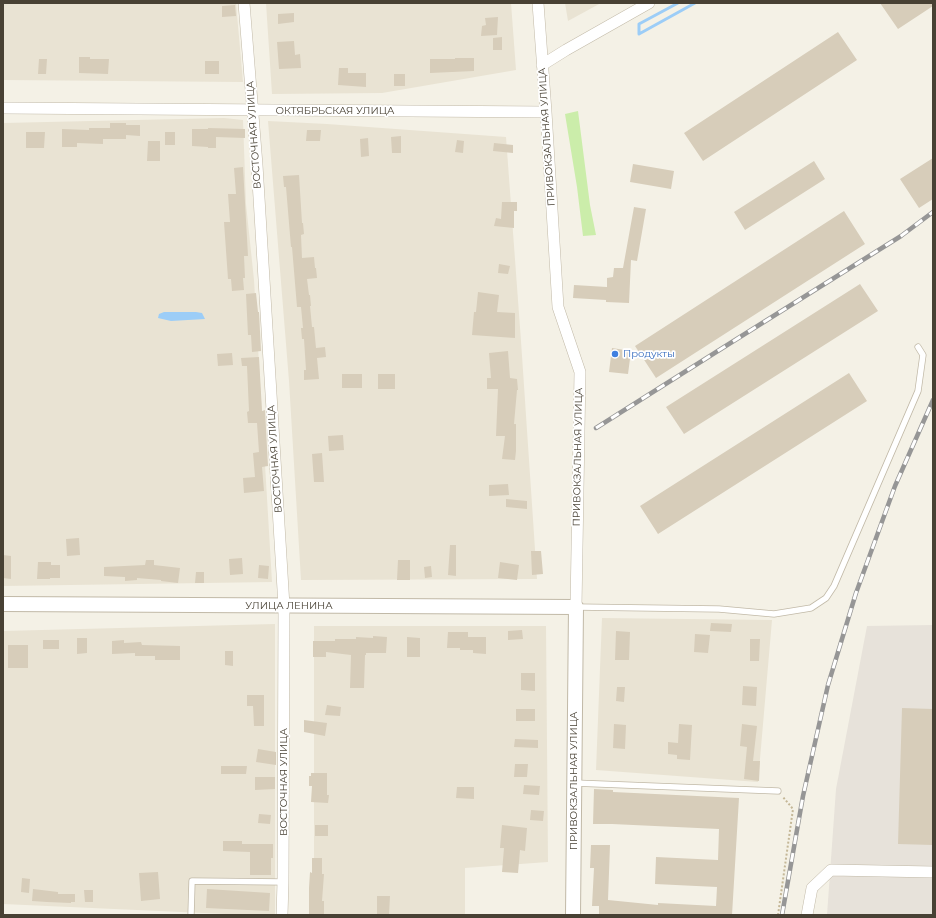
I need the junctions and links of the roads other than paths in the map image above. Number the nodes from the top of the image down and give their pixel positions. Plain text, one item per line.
1 (244, 3) edge
2 (538, 3) edge
3 (649, 3) edge
4 (542, 65) junction
5 (3, 108) edge
6 (252, 111) junction
7 (546, 112) junction
8 (918, 347) dead end
9 (3, 604) edge
10 (284, 606) junction
11 (576, 607) junction
12 (574, 783) junction
13 (778, 791) road end
14 (933, 872) edge
15 (283, 882) junction
16 (191, 915) edge
17 (282, 915) edge
18 (573, 915) edge
19 (807, 915) edge

1 - 6 street, ВОСТОЧНАЯ УЛИЦА
2 - 4 street, ПРИВОКЗАЛЬНАЯ УЛИЦА
3 - 4 street
4 - 7 street, ПРИВОКЗАЛЬНАЯ УЛИЦА
5 - 6 street, ОКТЯБРЬСКАЯ УЛИЦА
6 - 7 street, ОКТЯБРЬСКАЯ УЛИЦА
6 - 10 street, ВОСТОЧНАЯ УЛИЦА
7 - 11 street, ПРИВОКЗАЛЬНАЯ УЛИЦА
8 - 11 lane
9 - 10 street, УЛИЦА ЛЕНИНА
10 - 11 street, УЛИЦА ЛЕНИНА
10 - 15 street, ВОСТОЧНАЯ УЛИЦА
11 - 12 street, ПРИВОКЗАЛЬНАЯ УЛИЦА
12 - 13 lane
12 - 18 street, ПРИВОКЗАЛЬНАЯ УЛИЦА
14 - 19 street
15 - 16 lane
15 - 17 street, ВОСТОЧНАЯ УЛИЦА

